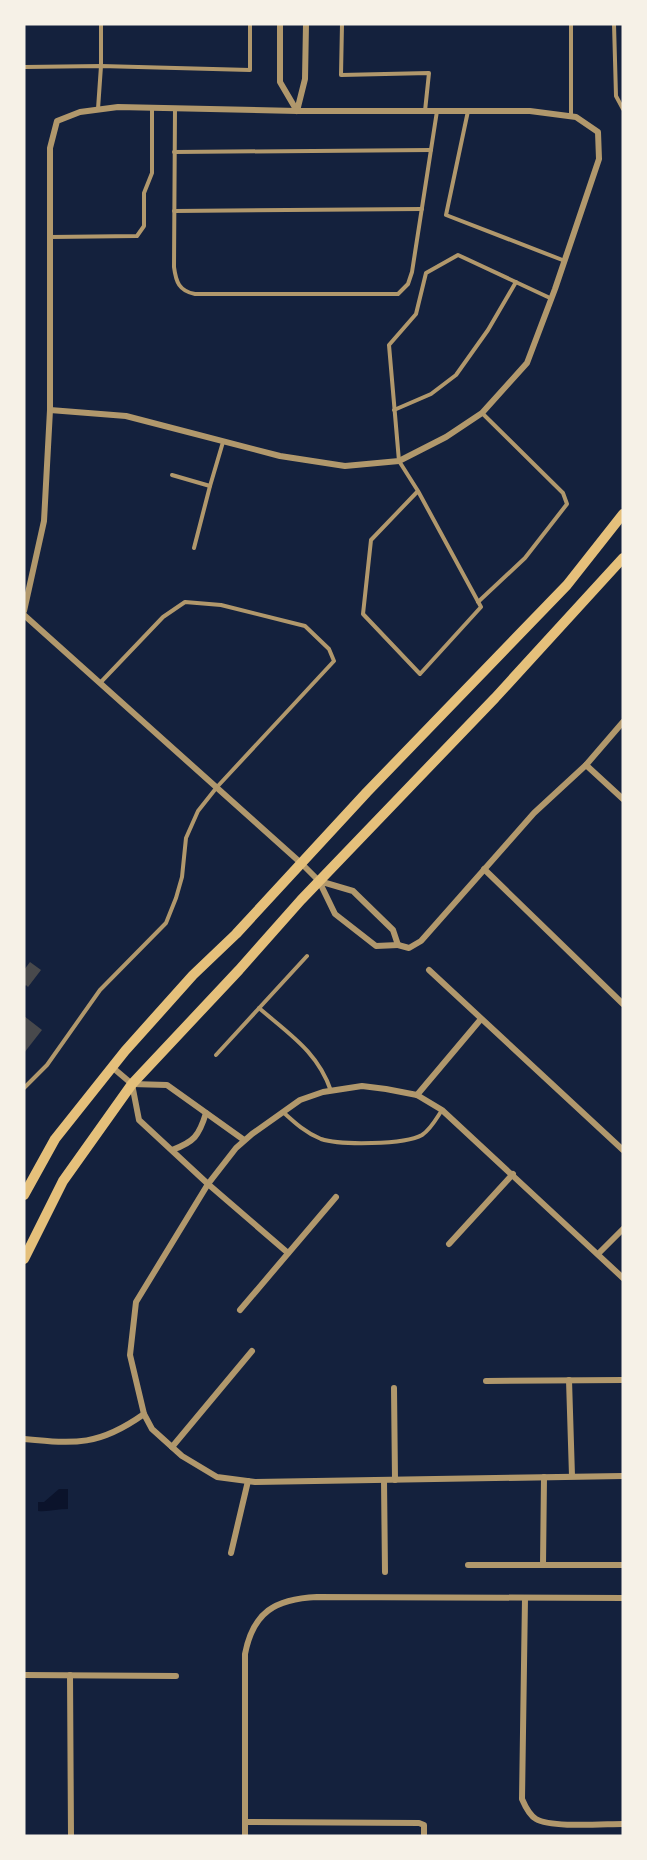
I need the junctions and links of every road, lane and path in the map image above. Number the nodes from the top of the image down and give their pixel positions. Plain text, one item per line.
1 (101, 24) edge
2 (250, 24) edge
3 (280, 24) edge
4 (306, 24) edge
5 (342, 24) edge
6 (571, 24) edge
7 (615, 24) edge
8 (101, 66) junction
9 (24, 67) edge
10 (152, 107) junction
11 (175, 108) junction
12 (623, 109) edge
13 (98, 110) junction
14 (297, 111) junction
15 (425, 111) junction
16 (437, 111) junction
17 (468, 111) junction
18 (571, 117) junction
19 (431, 150) junction
20 (174, 152) junction
21 (422, 209) junction
22 (174, 211) junction
23 (50, 237) junction
24 (565, 261) junction
25 (516, 282) junction
26 (550, 298) junction
27 (50, 410) junction
28 (394, 410) junction
29 (482, 413) junction
30 (224, 441) junction
31 (399, 461) junction
32 (172, 475) dead end
33 (210, 486) junction
34 (418, 490) junction
35 (623, 514) edge
36 (194, 548) dead end
37 (623, 558) edge
38 (478, 602) junction
39 (24, 613) edge
40 (100, 683) junction
41 (623, 722) edge
42 (586, 765) junction
43 (217, 787) junction
44 (623, 799) edge
45 (302, 864) junction
46 (484, 869) junction
47 (319, 881) junction
48 (398, 945) junction
49 (307, 956) dead end
50 (429, 970) dead end
51 (623, 1004) edge
52 (260, 1008) junction
53 (481, 1019) junction
54 (216, 1055) dead end
55 (112, 1067) junction
56 (132, 1084) junction
57 (24, 1088) edge
58 (331, 1091) junction
59 (417, 1095) junction
60 (442, 1110) junction
61 (283, 1112) junction
62 (206, 1113) junction
63 (244, 1140) junction
64 (172, 1150) junction
65 (623, 1150) edge
66 (513, 1174) junction
67 (208, 1184) junction
68 (24, 1195) edge
69 (336, 1197) dead end
70 (623, 1229) edge
71 (449, 1244) dead end
72 (288, 1253) junction
73 (598, 1254) junction
74 (24, 1259) edge
75 (623, 1278) edge
76 (240, 1310) dead end
77 (252, 1352) dead end
78 (569, 1380) junction
79 (623, 1380) edge
80 (486, 1381) dead end
81 (394, 1388) dead end
82 (144, 1414) junction
83 (24, 1439) edge
84 (172, 1447) junction
85 (572, 1476) junction
86 (623, 1476) edge
87 (544, 1477) junction
88 (384, 1480) junction
89 (395, 1480) junction
90 (248, 1481) junction
91 (231, 1553) dead end
92 (468, 1565) dead end
93 (543, 1565) junction
94 (623, 1565) edge
95 (385, 1572) dead end
96 (525, 1598) junction
97 (623, 1598) edge
98 (24, 1675) edge
99 (70, 1675) junction
100 (176, 1676) dead end
101 (245, 1822) junction
102 (623, 1824) edge
103 (71, 1836) edge
104 (245, 1836) edge
105 (424, 1836) edge

1 - 8 lane
2 - 8 lane
3 - 14 street
4 - 14 street
5 - 15 lane
6 - 18 lane
7 - 12 lane
8 - 9 lane
8 - 13 lane
10 - 11 street
10 - 13 street
10 - 23 lane
11 - 14 street
11 - 20 lane
13 - 23 street
14 - 15 street
15 - 16 street
16 - 17 street
16 - 19 lane
17 - 18 street
17 - 24 lane
18 - 24 street
19 - 20 lane
19 - 21 lane
20 - 22 lane
21 - 22 lane
21 - 22 lane
23 - 27 street
24 - 26 street
25 - 26 lane
25 - 28 lane
25 - 28 lane
26 - 29 street
27 - 30 street
27 - 39 street
28 - 31 lane
29 - 31 street
29 - 38 lane
30 - 31 street
30 - 33 lane
31 - 34 lane
32 - 33 lane
33 - 36 lane
34 - 38 lane
34 - 38 lane
35 - 45 main road
37 - 47 main road
39 - 40 street
40 - 43 street
40 - 43 lane
41 - 42 street
42 - 44 street
42 - 46 street
43 - 45 street
43 - 57 lane
45 - 47 street
45 - 55 main road
46 - 48 street
46 - 51 street
47 - 48 street
47 - 48 street
47 - 56 main road
49 - 52 lane
50 - 53 street
52 - 54 lane
52 - 58 lane
53 - 59 street
53 - 65 street
55 - 56 street
55 - 68 main road
56 - 62 street
56 - 64 street
56 - 74 main road
58 - 59 street
58 - 61 street
59 - 60 street
60 - 61 lane
60 - 66 street
61 - 63 street
62 - 63 street
62 - 64 street
63 - 67 street
64 - 67 street
66 - 71 street
66 - 73 street
67 - 72 street
67 - 82 street
69 - 72 street
70 - 73 street
72 - 76 street
73 - 75 street
77 - 84 street
78 - 79 street
78 - 80 street
78 - 85 street
81 - 89 street
82 - 83 street
82 - 84 street
84 - 90 street
85 - 86 street
85 - 87 street
87 - 89 street
87 - 93 street
88 - 89 street
88 - 90 street
88 - 95 street
90 - 91 street
92 - 93 street
93 - 94 street
96 - 97 street
96 - 101 street
96 - 102 street
98 - 99 street
99 - 100 street
99 - 103 street
101 - 104 street
101 - 105 street

